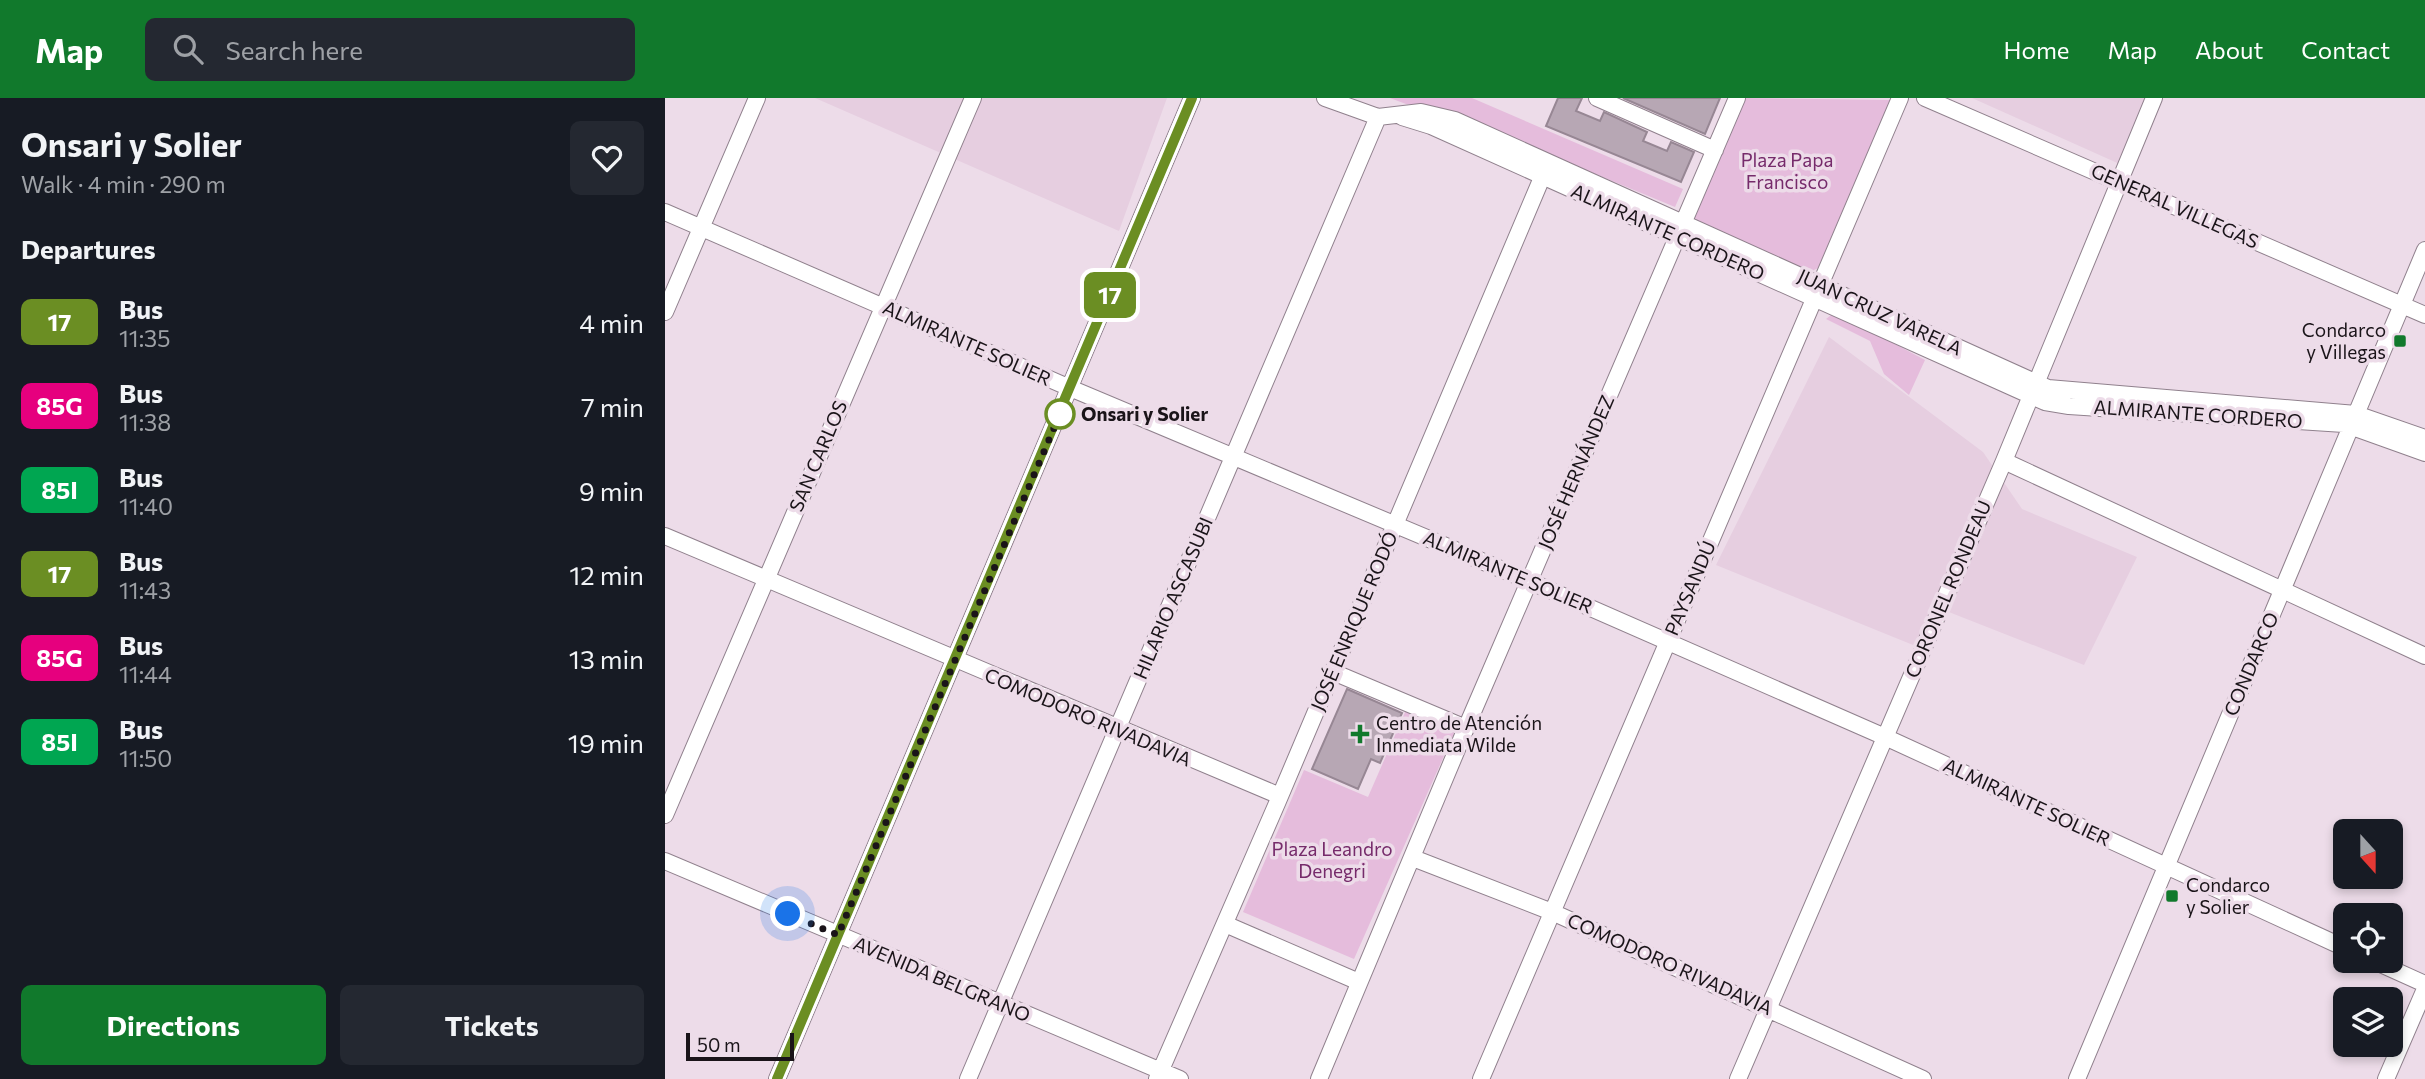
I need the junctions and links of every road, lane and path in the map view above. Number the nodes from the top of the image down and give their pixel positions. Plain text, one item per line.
1 (757, 98) edge
2 (973, 98) edge
3 (1192, 98) edge
4 (1325, 98) edge
5 (1597, 98) edge
6 (1737, 98) edge
7 (1900, 98) edge
8 (1924, 98) edge
9 (2154, 98) edge
10 (1359, 105) edge
11 (1378, 117) junction
12 (1715, 149) junction
13 (1545, 169) junction
14 (2119, 181) junction
15 (665, 212) edge
16 (701, 228) junction
17 (1681, 230) junction
18 (2425, 250) edge
19 (1817, 290) junction
20 (883, 305) junction
21 (2402, 305) junction
22 (665, 312) edge
23 (2425, 315) edge
24 (1070, 388) junction
25 (2033, 389) junction
26 (2354, 420) junction
27 (2425, 438) edge
28 (2425, 453) edge
29 (1234, 456) junction
30 (2004, 461) junction
31 (1394, 523) junction
32 (665, 536) edge
33 (765, 580) junction
34 (1529, 581) junction
35 (2282, 591) junction
36 (1667, 641) junction
37 (2425, 656) edge
38 (956, 661) junction
39 (1333, 672) junction
40 (1466, 728) junction
41 (1117, 730) junction
42 (1885, 737) junction
43 (1280, 796) junction
44 (665, 815) edge
45 (1413, 858) junction
46 (665, 861) edge
47 (2166, 866) junction
48 (1552, 912) junction
49 (1224, 924) junction
50 (838, 935) junction
51 (2333, 943) edge
52 (2398, 973) edge
53 (1359, 982) junction
54 (2425, 987) edge
55 (1000, 1004) junction
56 (1767, 1007) junction
57 (1159, 1075) edge
58 (777, 1079) edge
59 (968, 1079) edge
60 (1180, 1079) edge
61 (1319, 1079) edge
62 (1481, 1079) edge
63 (1738, 1079) edge
64 (1923, 1079) edge
65 (2077, 1079) edge
66 (2386, 1079) edge

1 - 16 street
2 - 20 street, SAN CARLOS
3 - 24 street
4 - 10 street
5 - 12 street
6 - 12 street, JOSÉ HERNÁNDEZ
7 - 19 street, PAYSANDÚ
8 - 14 street, GENERAL VILLEGAS
9 - 14 street, CORONEL RONDEAU
10 - 11 street
11 - 13 street
11 - 29 street, HILARIO ASCASUBI
12 - 17 street, JOSÉ HERNÁNDEZ
13 - 17 street
13 - 31 street, JOSÉ ENRIQUE RODÓ
14 - 21 street, GENERAL VILLEGAS
14 - 25 street, CORONEL RONDEAU
15 - 16 street, ALMIRANTE SOLIER
16 - 20 street, ALMIRANTE SOLIER
16 - 22 street
17 - 19 street, ALMIRANTE CORDERO
17 - 34 street, JOSÉ HERNÁNDEZ
18 - 21 street, CONDARCO
19 - 25 street, ALMIRANTE CORDERO
19 - 36 street, PAYSANDÚ
20 - 24 street, ALMIRANTE SOLIER
20 - 33 street, SAN CARLOS
21 - 23 street, GENERAL VILLEGAS
21 - 26 street, CONDARCO
24 - 29 street, ALMIRANTE SOLIER
24 - 38 street
25 - 26 street, ALMIRANTE CORDERO
25 - 30 street, CORONEL RONDEAU
26 - 27 street
26 - 28 street, ALMIRANTE CORDERO
26 - 35 street, CONDARCO
29 - 31 street, ALMIRANTE SOLIER
29 - 41 street, HILARIO ASCASUBI
30 - 35 street
30 - 42 street, CORONEL RONDEAU
31 - 34 street, ALMIRANTE SOLIER
31 - 39 street, JOSÉ ENRIQUE RODÓ
32 - 33 street, COMODORO RIVADAVIA
33 - 38 street, COMODORO RIVADAVIA
33 - 44 street, SAN CARLOS
34 - 36 street, ALMIRANTE SOLIER
34 - 40 street, JOSÉ HERNÁNDEZ
35 - 37 street
35 - 47 street, CONDARCO
36 - 42 street, ALMIRANTE SOLIER
36 - 48 street, PAYSANDÚ
38 - 41 street, COMODORO RIVADAVIA
38 - 50 street
39 - 40 street
39 - 43 street, JOSÉ ENRIQUE RODÓ
40 - 45 street, JOSÉ HERNÁNDEZ
41 - 43 street, COMODORO RIVADAVIA
41 - 55 street, HILARIO ASCASUBI
42 - 47 street, ALMIRANTE SOLIER
42 - 56 street, CORONEL RONDEAU
43 - 49 street, JOSÉ ENRIQUE RODÓ
45 - 48 street, COMODORO RIVADAVIA
45 - 53 street, JOSÉ HERNÁNDEZ
46 - 50 street, AVENIDA BELGRANO
47 - 51 street, ALMIRANTE SOLIER
47 - 65 street, CONDARCO
48 - 56 street, COMODORO RIVADAVIA
48 - 62 street, PAYSANDÚ
49 - 53 street
49 - 57 street, JOSÉ ENRIQUE RODÓ
50 - 55 street, AVENIDA BELGRANO
50 - 58 street
52 - 54 street
53 - 61 street, JOSÉ HERNÁNDEZ
54 - 66 street
55 - 57 street, AVENIDA BELGRANO
55 - 59 street, HILARIO ASCASUBI
56 - 63 street, CORONEL RONDEAU
56 - 64 street, COMODORO RIVADAVIA
57 - 60 street, AVENIDA BELGRANO

